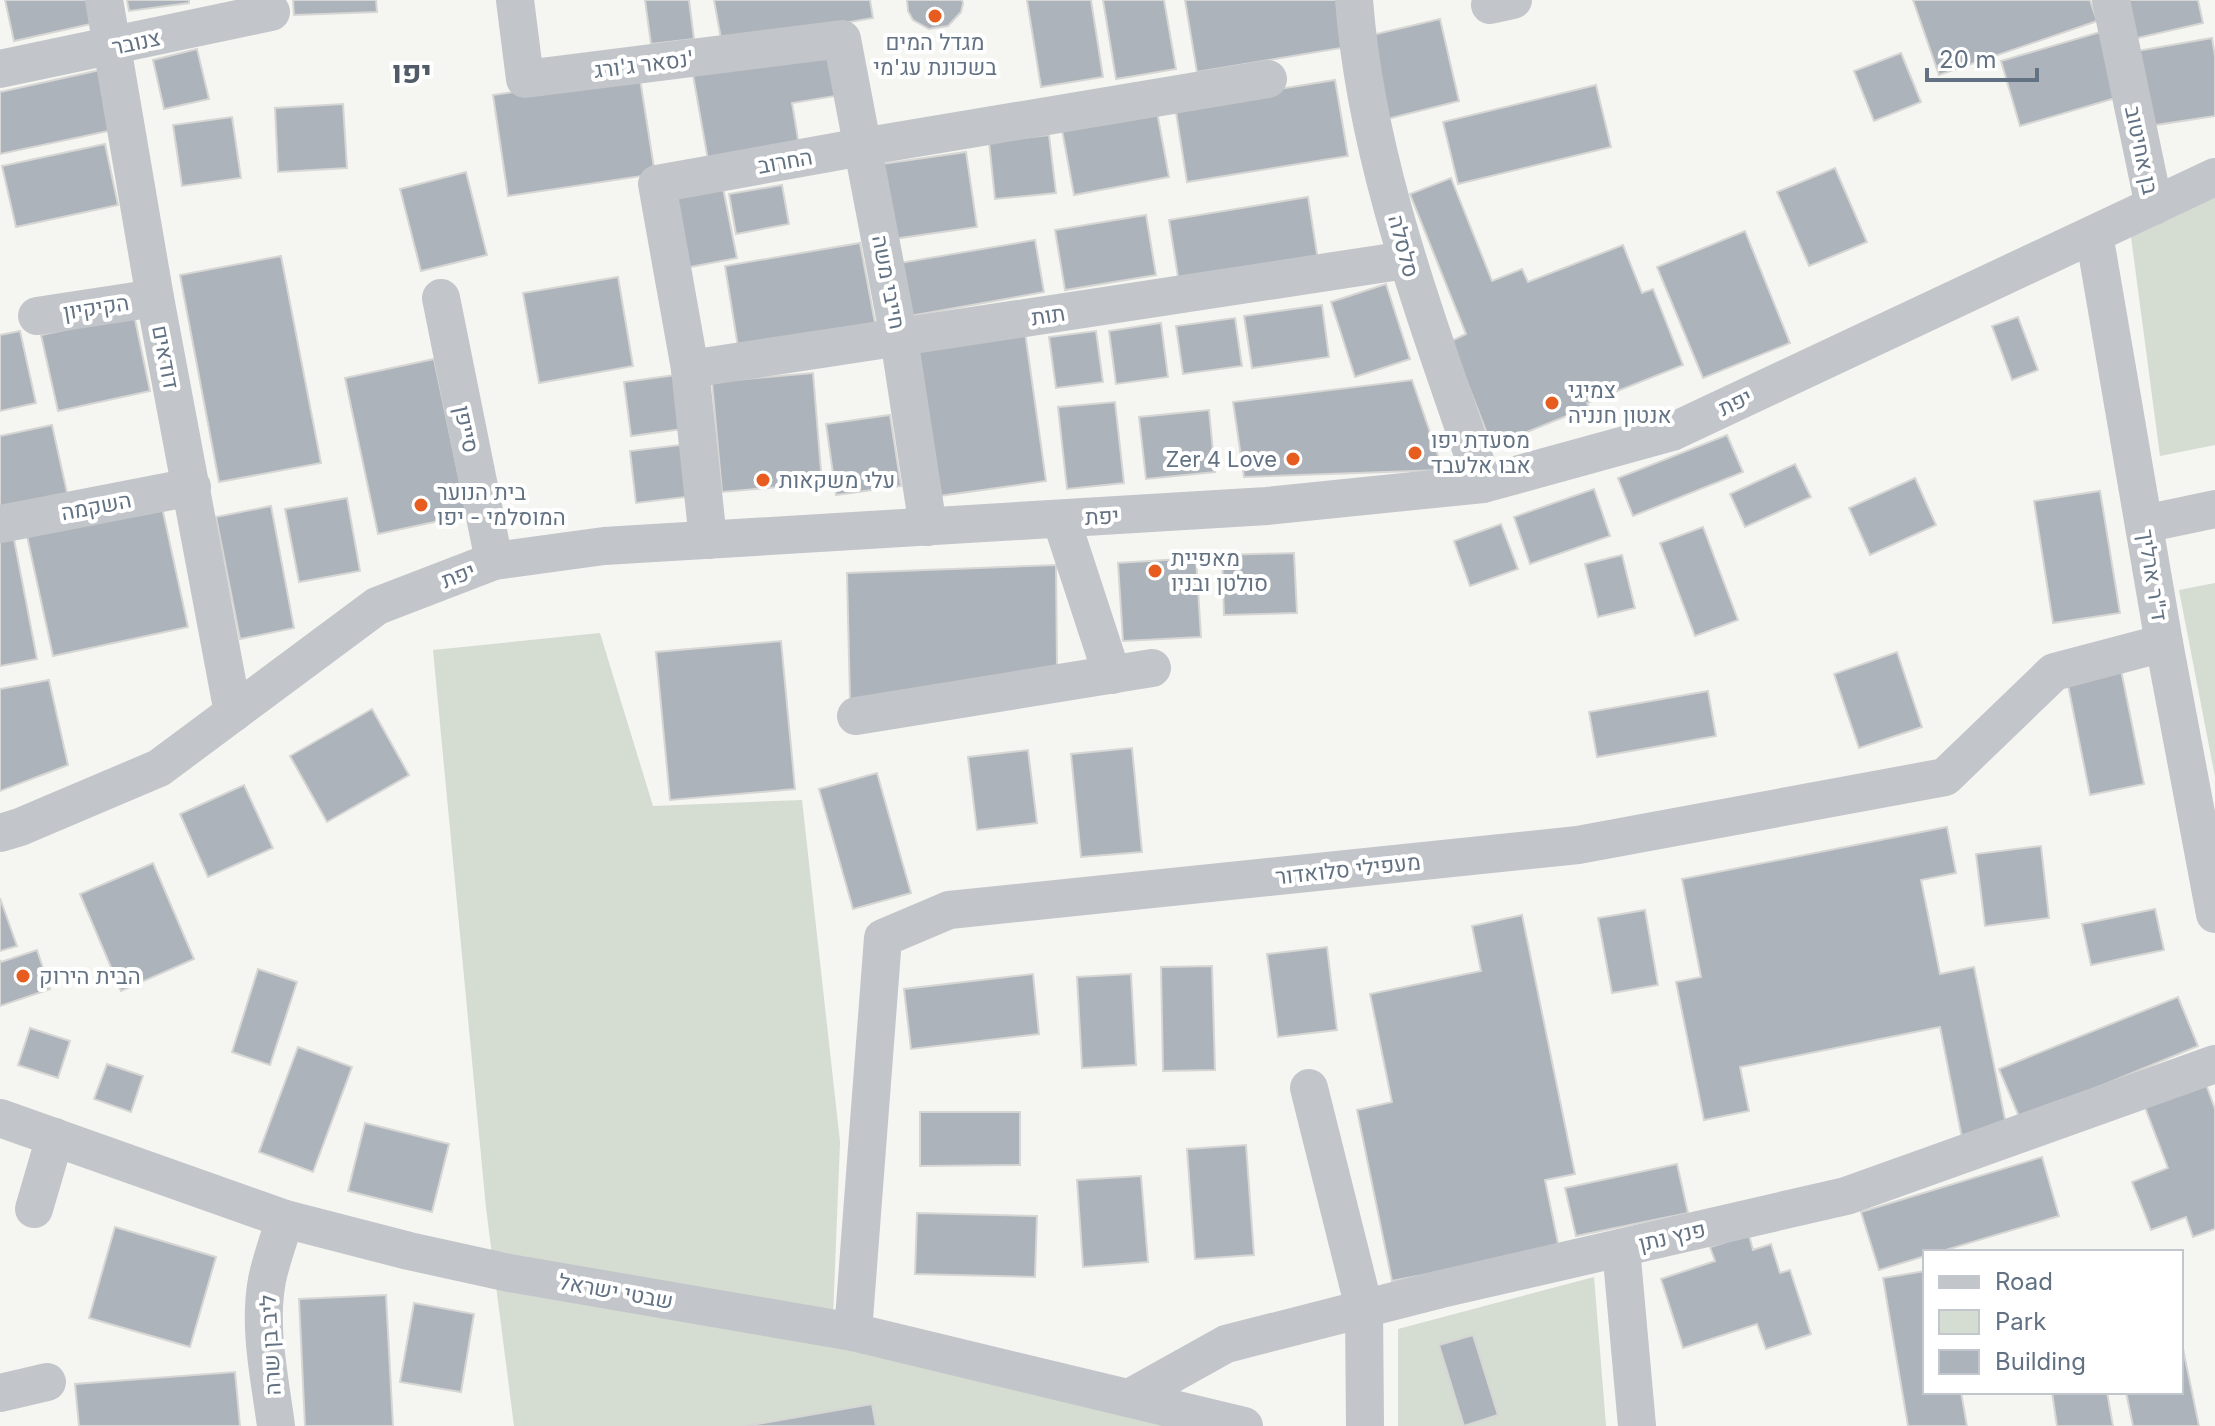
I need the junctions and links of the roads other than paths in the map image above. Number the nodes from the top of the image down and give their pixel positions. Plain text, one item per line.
1 (104, 0) edge
2 (515, 0) edge
3 (1354, 0) edge
4 (2111, 0) edge
5 (271, 12) dead end
6 (842, 39) joint
7 (112, 47) junction
8 (0, 69) edge
9 (1268, 79) dead end
10 (862, 147) junction
11 (2215, 177) edge
12 (2154, 206) junction
13 (2094, 234) junction
14 (1406, 260) junction
15 (155, 298) junction
16 (441, 298) dead end
17 (37, 316) dead end
18 (899, 338) junction
19 (690, 369) junction
20 (1483, 484) junction
21 (192, 487) junction
22 (2215, 509) edge
23 (1061, 519) junction
24 (0, 524) edge
25 (2144, 524) junction
26 (928, 527) junction
27 (708, 540) junction
28 (494, 561) junction
29 (2164, 643) junction
30 (1152, 668) dead end
31 (1112, 675) junction
32 (233, 713) junction
33 (856, 716) dead end
34 (0, 833) edge
35 (2215, 914) edge
36 (2215, 1064) edge
37 (1309, 1088) dead end
38 (0, 1118) edge
39 (55, 1137) junction
40 (34, 1209) dead end
41 (285, 1219) junction
42 (1621, 1248) junction
43 (1364, 1308) junction
44 (853, 1332) junction
45 (47, 1382) dead end
46 (0, 1393) edge
47 (1129, 1398) junction
48 (276, 1426) edge
49 (1244, 1426) edge
50 (1365, 1426) edge
51 (1637, 1426) edge

1 - 7 street, דודאים
2 - 6 street, נסאר ג'ורג'
3 - 14 street, סלסלה
4 - 12 street, בן אחיטוב
5 - 7 street, צנובר
6 - 10 street, חייבי משה
7 - 8 street, צנובר
7 - 15 street, דודאים
9 - 10 street, החרוב
10 - 18 street, חייבי משה
10 - 19 street, החרוב
11 - 12 street, יפת
12 - 13 street, יפת
13 - 20 street, יפת
13 - 25 street, ד"ר ארליך
14 - 18 street, תות
14 - 20 street, סלסלה
15 - 17 street, הקיקיון
15 - 21 street, דודאים
16 - 28 street, סייפן
18 - 19 street, תות
18 - 26 street, חייבי משה
19 - 27 street, החרוב
20 - 23 street, יפת
21 - 24 street, השקמה
21 - 32 street, דודאים
22 - 25 street
23 - 26 street, יפת
23 - 31 street
25 - 29 street, ד"ר ארליך
26 - 27 street, יפת
27 - 28 street, יפת
28 - 32 street, יפת
29 - 35 street, ד"ר ארליך
29 - 44 street, מעפילי סלואדור
30 - 31 street
31 - 33 street
32 - 34 street, יפת
36 - 42 street, פנץ נתן
37 - 43 street
38 - 39 street, שבטי ישראל
39 - 40 street
39 - 41 street, שבטי ישראל
41 - 44 street, שבטי ישראל
41 - 48 street, ליב בן שרה
42 - 43 street, פנץ נתן
42 - 51 street
43 - 47 street, פנץ נתן
43 - 50 street
44 - 47 street, שבטי ישראל
45 - 46 street
47 - 49 street, שבטי ישראל

